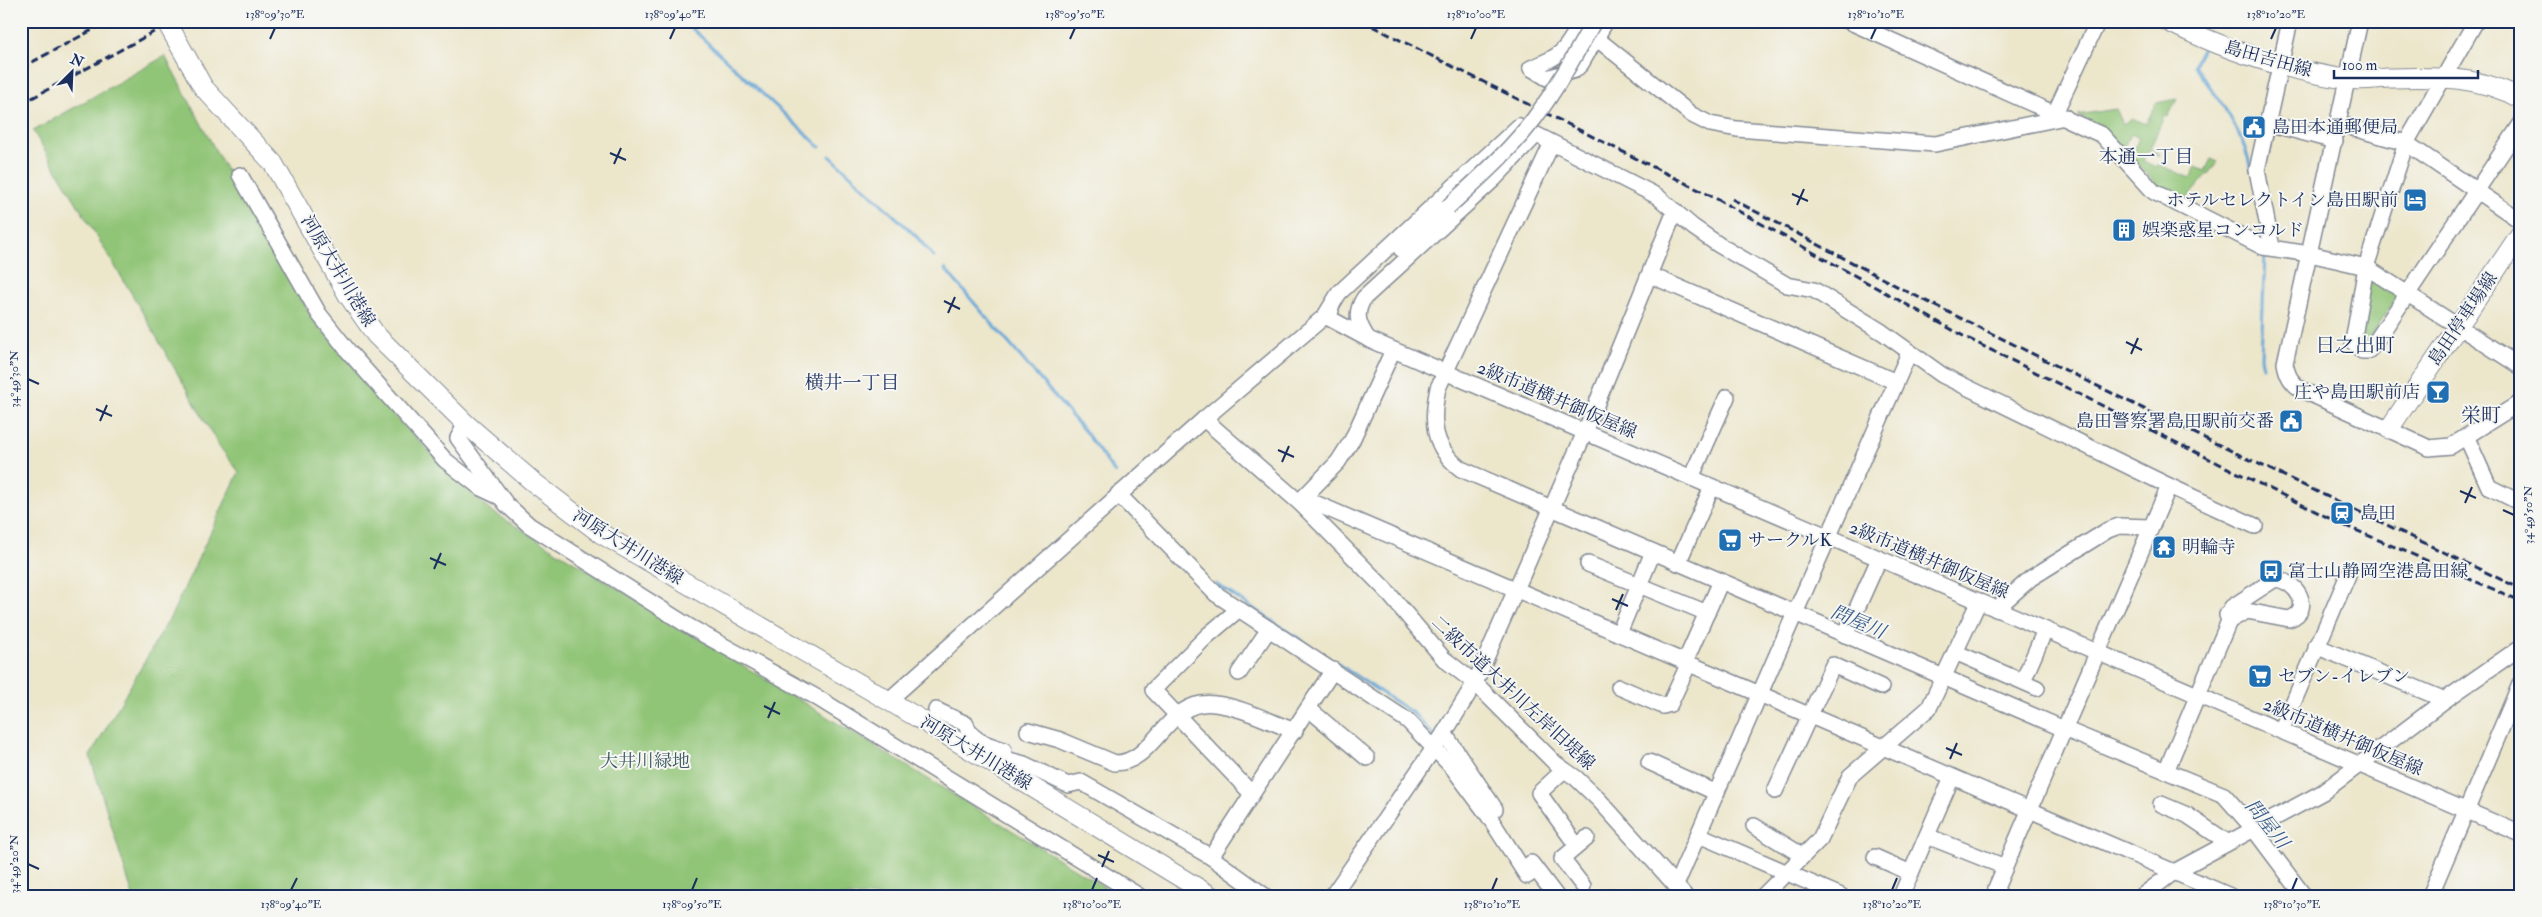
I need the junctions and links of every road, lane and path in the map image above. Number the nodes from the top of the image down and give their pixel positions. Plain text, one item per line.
1 (166, 21) edge
2 (1594, 21) edge
3 (1606, 21) edge
4 (1848, 21) edge
5 (2098, 21) edge
6 (2167, 21) edge
7 (2290, 21) edge
8 (2360, 21) edge
9 (2476, 21) edge
10 (1578, 23) edge
11 (1596, 38) junction
12 (2280, 64) junction
13 (2445, 77) junction
14 (2348, 80) junction
15 (2521, 99) edge
16 (2060, 115) junction
17 (2267, 123) junction
18 (2339, 124) junction
19 (2521, 124) edge
20 (1536, 135) junction
21 (2335, 141) junction
22 (1552, 143) junction
23 (2406, 143) junction
24 (240, 175) dead end
25 (2476, 190) junction
26 (1675, 212) junction
27 (2521, 221) edge
28 (2521, 233) edge
29 (2272, 248) junction
30 (2310, 254) junction
31 (2366, 267) junction
32 (1650, 275) junction
33 (2408, 292) junction
34 (1325, 316) junction
35 (2458, 326) junction
36 (1368, 339) junction
37 (1393, 350) junction
38 (1909, 353) junction
39 (2521, 367) edge
40 (1445, 372) junction
41 (1896, 382) junction
42 (1727, 397) dead end
43 (2521, 402) edge
44 (1204, 419) junction
45 (466, 424) junction
46 (2388, 429) junction
47 (1585, 432) junction
48 (2467, 438) junction
49 (1691, 478) junction
50 (2169, 486) junction
51 (1712, 487) junction
52 (1118, 494) junction
53 (501, 497) junction
54 (1302, 501) junction
55 (2521, 503) edge
56 (1551, 508) junction
57 (2255, 526) dead end
58 (2150, 528) junction
59 (1828, 538) junction
60 (1653, 552) junction
61 (1879, 559) junction
62 (1678, 563) junction
63 (1588, 564) dead end
64 (2348, 575) dead end
65 (1721, 581) junction
66 (1639, 584) junction
67 (1515, 589) junction
68 (1979, 601) junction
69 (1239, 609) junction
70 (1996, 609) junction
71 (1707, 613) junction
72 (1796, 614) junction
73 (2229, 621) junction
74 (1269, 629) junction
75 (2045, 630) junction
76 (1619, 633) junction
77 (1845, 635) junction
78 (2316, 646) junction
79 (2521, 647) edge
80 (1955, 652) junction
81 (2096, 653) junction
82 (1687, 663) junction
83 (1333, 670) junction
84 (1239, 673) dead end
85 (1944, 678) junction
86 (2023, 681) junction
87 (2521, 682) edge
88 (1475, 683) junction
89 (1619, 687) dead end
90 (1881, 687) dead end
91 (2037, 688) dead end
92 (1760, 694) junction
93 (2196, 695) junction
94 (2445, 700) junction
95 (888, 701) junction
96 (1309, 709) junction
97 (936, 710) dead end
98 (1176, 715) junction
99 (1810, 715) junction
100 (2064, 729) junction
101 (1028, 731) dead end
102 (1295, 731) junction
103 (2281, 731) junction
104 (1440, 739) junction
105 (1884, 748) junction
106 (971, 751) junction
107 (1367, 758) dead end
108 (1649, 762) dead end
109 (2360, 764) junction
110 (1564, 770) junction
111 (2166, 772) junction
112 (1952, 777) junction
113 (1081, 782) junction
114 (1775, 791) dead end
115 (1717, 793) junction
116 (1252, 794) junction
117 (2161, 804) dead end
118 (2029, 810) junction
119 (2466, 811) junction
120 (1754, 826) dead end
121 (2253, 828) junction
122 (2521, 834) edge
123 (1699, 835) junction
124 (1927, 836) junction
125 (2227, 842) junction
126 (1211, 856) junction
127 (1803, 856) junction
128 (1875, 857) dead end
129 (2005, 867) junction
130 (1786, 872) junction
131 (2174, 872) junction
132 (1911, 873) junction
133 (1584, 886) dead end
134 (1681, 891) edge
135 (1139, 896) edge
136 (1211, 896) edge
137 (1265, 896) edge
138 (1332, 896) edge
139 (1556, 896) edge
140 (1763, 896) edge
141 (1841, 896) edge
142 (1901, 896) edge
143 (2000, 896) edge
144 (2142, 896) edge
145 (2230, 896) edge
146 (2304, 896) edge
147 (2430, 896) edge

1 - 45 main road, 河原大井川港線
2 - 34 street, bridge
3 - 11 street
4 - 16 street
5 - 16 street
6 - 12 main road, 島田吉田線
7 - 12 street
8 - 14 street
9 - 13 street
10 - 11 street
10 - 11 street
11 - 16 street
12 - 14 main road, 島田吉田線
12 - 17 street
13 - 14 main road, 島田吉田線
13 - 15 main road, 島田吉田線
13 - 23 street
14 - 18 street
16 - 29 street
17 - 21 street
17 - 29 street
18 - 21 street
18 - 23 street
19 - 25 street
20 - 22 street
20 - 34 street
20 - 36 street
21 - 30 street
22 - 26 street
22 - 40 street
23 - 25 street
23 - 31 street
24 - 53 street
25 - 27 street
25 - 33 street
26 - 32 street
26 - 38 street
28 - 35 main road, 島田停車場線
29 - 30 street
30 - 31 street
30 - 46 street
31 - 33 street
31 - 33 street
32 - 41 street
32 - 47 street
33 - 35 street
34 - 36 street, 2級市道横井御仮屋線
34 - 44 street
35 - 39 street
35 - 46 main road, 島田停車場線
36 - 37 street, 2級市道横井御仮屋線
37 - 40 street, 2級市道横井御仮屋線
37 - 54 street
38 - 41 street
38 - 50 street
40 - 47 street, 2級市道横井御仮屋線
40 - 56 street
41 - 59 street
42 - 49 street
43 - 48 street
44 - 52 street
44 - 54 street, 二級市道大井川左岸旧堤線
45 - 53 street
45 - 95 main road, 河原大井川港線
46 - 48 street
47 - 49 street, 2級市道横井御仮屋線
47 - 56 street
48 - 55 street
49 - 51 street, 2級市道横井御仮屋線
50 - 57 street
50 - 58 street
51 - 59 street, 2級市道横井御仮屋線
51 - 62 street
52 - 69 street
52 - 95 street
53 - 135 street
54 - 67 street
54 - 88 street, 二級市道大井川左岸旧堤線
56 - 60 street
56 - 67 street
58 - 70 street
58 - 81 street
59 - 61 street, 2級市道横井御仮屋線
59 - 72 street
60 - 62 street
60 - 66 street
61 - 68 street, 2級市道横井御仮屋線
61 - 77 street
62 - 65 street
63 - 66 street
64 - 78 street
65 - 71 street
65 - 72 street
66 - 71 street
66 - 76 street
67 - 76 street
67 - 88 street
68 - 70 street, 2級市道横井御仮屋線
68 - 80 street
69 - 74 street
69 - 98 street
70 - 75 street, 2級市道横井御仮屋線
71 - 82 street
72 - 77 street
72 - 92 street
73 - 73 street
73 - 93 street
74 - 83 street
74 - 84 street
75 - 81 street, 2級市道横井御仮屋線
75 - 86 street
76 - 82 street
77 - 85 street
78 - 94 street
78 - 103 street
79 - 94 street
80 - 85 street
80 - 86 street
81 - 93 street, 2級市道横井御仮屋線
81 - 100 street
82 - 89 street
82 - 92 street
83 - 96 street
83 - 104 street
85 - 100 street
85 - 105 street
86 - 91 street
87 - 119 street
88 - 104 street
88 - 110 street, 二級市道大井川左岸旧堤線
90 - 99 street
92 - 99 street
92 - 115 street
93 - 103 street, 2級市道横井御仮屋線
93 - 111 street
94 - 109 street
95 - 106 main road, 河原大井川港線
96 - 102 street
96 - 107 street
97 - 113 street
98 - 101 street
98 - 102 street
98 - 116 street
99 - 105 street
99 - 114 street
100 - 111 street
100 - 118 street
102 - 116 street
103 - 109 street, 2級市道横井御仮屋線
104 - 138 street
104 - 139 street
105 - 112 street
105 - 127 street
106 - 113 street
106 - 136 main road, 河原大井川港線
108 - 115 street
109 - 119 street, 2級市道横井御仮屋線
109 - 121 street
110 - 133 street
110 - 134 street, 二級市道大井川左岸旧堤線
111 - 121 street
112 - 118 street
112 - 124 street
113 - 126 street
115 - 123 street
116 - 126 street
117 - 125 street
118 - 129 street
118 - 131 street
119 - 122 street, 2級市道横井御仮屋線
119 - 147 street
120 - 127 street
121 - 125 street
121 - 146 street
123 - 130 street
123 - 134 street
124 - 129 street
124 - 132 street
125 - 131 street
126 - 137 street
127 - 130 street
128 - 132 street
129 - 143 street
130 - 140 street
130 - 141 street
131 - 144 street
131 - 145 street
132 - 142 street

